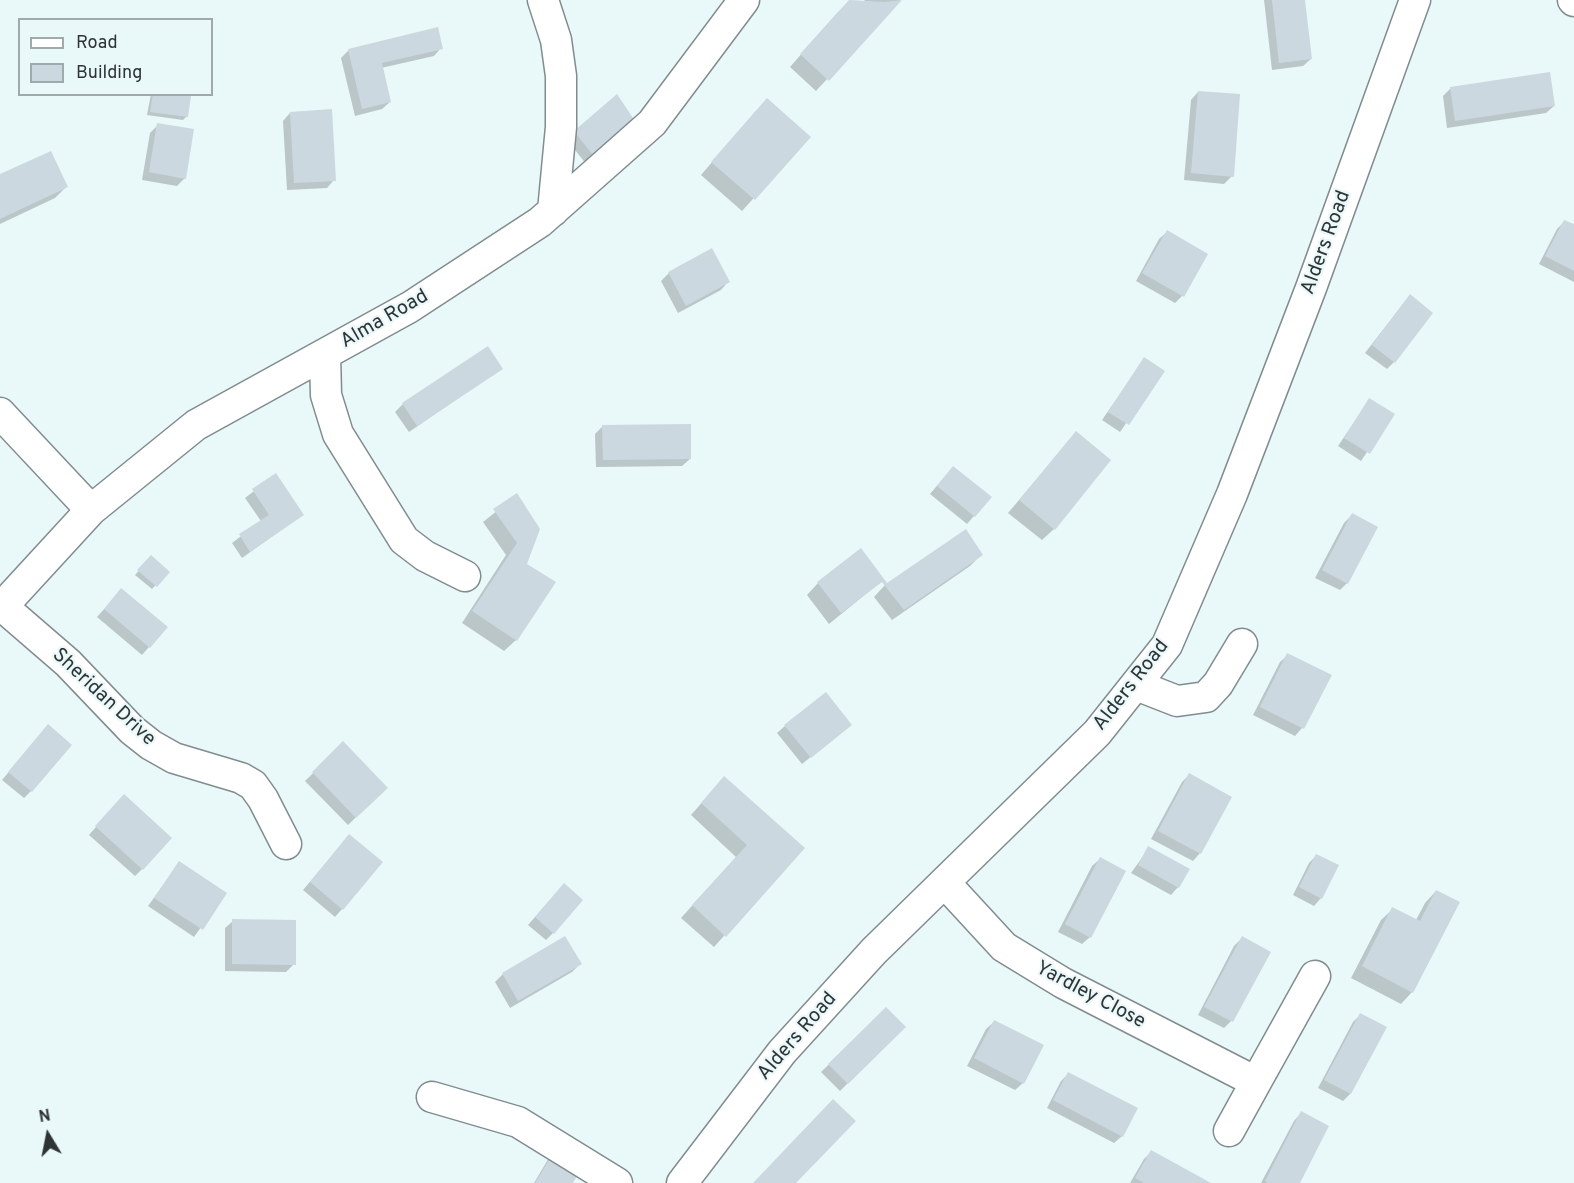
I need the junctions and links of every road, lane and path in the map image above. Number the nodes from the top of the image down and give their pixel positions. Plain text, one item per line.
1 (543, 0) edge
2 (744, 0) edge
3 (1415, 0) edge
4 (553, 211) junction
5 (325, 354) junction
6 (0, 413) edge
7 (91, 510) junction
8 (465, 576) dead end
9 (1, 607) edge
10 (1242, 644) dead end
11 (1136, 685) junction
12 (286, 844) dead end
13 (945, 883) junction
14 (1315, 976) dead end
15 (1256, 1083) junction
16 (432, 1097) dead end
17 (1229, 1131) dead end
18 (617, 1183) edge
19 (682, 1183) edge

1 - 4 street
2 - 4 street, Alma Road
3 - 11 street, Alders Road
4 - 5 street, Alma Road
5 - 7 street, Alma Road
5 - 8 street
6 - 7 street
7 - 9 street, Alma Road
9 - 12 street, Sheridan Drive
10 - 11 street
11 - 13 street, Alders Road
13 - 15 street, Yardley Close
13 - 19 street, Alders Road
14 - 15 street
15 - 17 street
16 - 18 street

